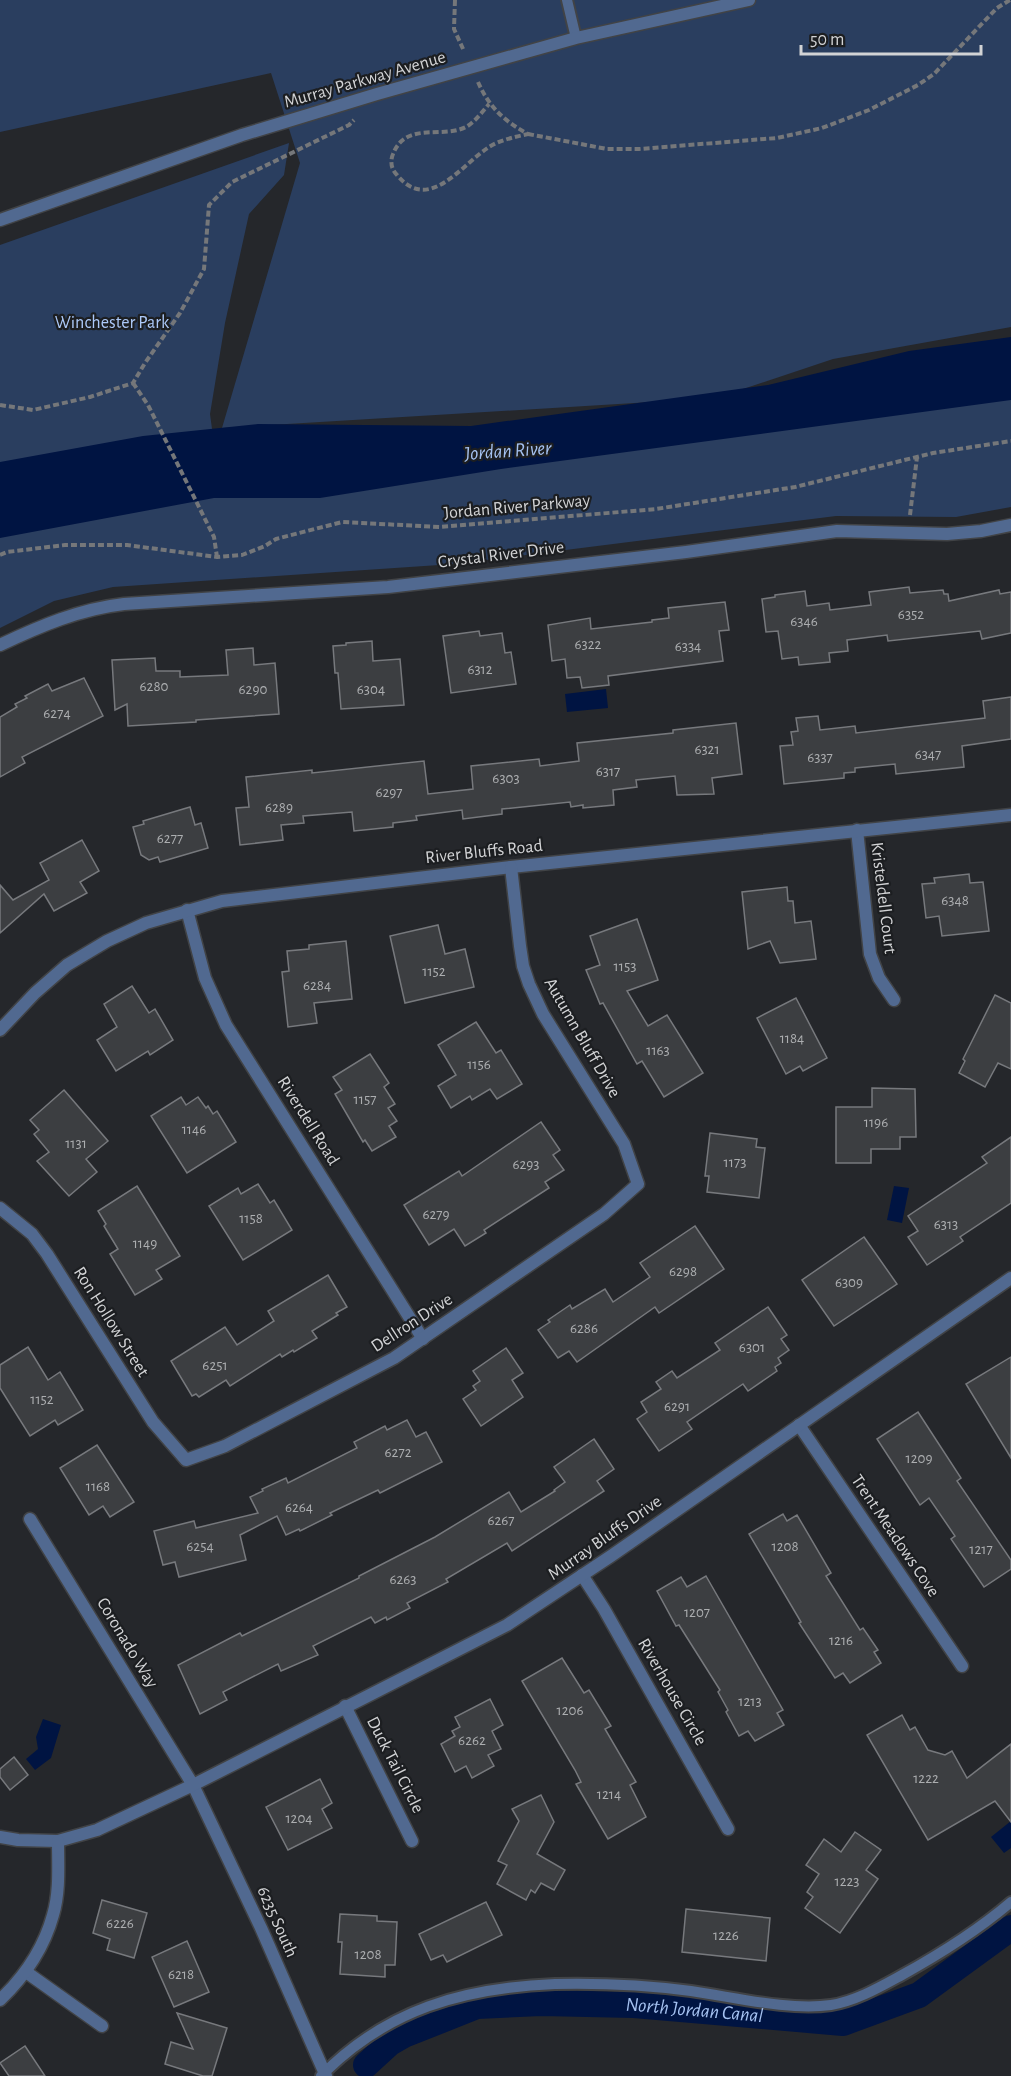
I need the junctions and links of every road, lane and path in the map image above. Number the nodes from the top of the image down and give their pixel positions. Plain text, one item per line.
1 (567, 0) edge
2 (749, 0) edge
3 (1010, 0) edge
4 (576, 38) junction
5 (356, 117) dead end
6 (528, 134) junction
7 (0, 220) edge
8 (134, 383) junction
9 (0, 405) edge
10 (1011, 441) edge
11 (917, 457) junction
12 (1011, 525) edge
13 (907, 534) junction
14 (0, 555) edge
15 (218, 557) junction
16 (0, 645) edge
17 (1011, 815) edge
18 (857, 831) junction
19 (511, 867) junction
20 (187, 910) junction
21 (894, 1000) dead end
22 (0, 1030) edge
23 (639, 1184) joint
24 (0, 1209) edge
25 (1011, 1278) edge
26 (423, 1339) junction
27 (799, 1425) junction
28 (186, 1460) joint
29 (30, 1519) dead end
30 (582, 1575) junction
31 (962, 1666) dead end
32 (345, 1706) junction
33 (193, 1785) junction
34 (728, 1828) dead end
35 (0, 1837) edge
36 (58, 1841) junction
37 (412, 1841) dead end
38 (1011, 1902) edge
39 (26, 1972) junction
40 (0, 2000) edge
41 (102, 2026) dead end
42 (324, 2075) edge

1 - 4 lane
2 - 4 street, Murray Parkway Avenue
3 - 6 path
4 - 7 street, Murray Parkway Avenue
5 - 8 path
6 - 6 path
8 - 9 path
8 - 15 path
10 - 11 path, Jordan River Parkway
11 - 13 path
11 - 15 path, Jordan River Parkway
12 - 13 street, Crystal River Drive
13 - 16 street, Crystal River Drive
14 - 15 path, Jordan River Parkway
17 - 18 street, River Bluffs Road
18 - 19 street, River Bluffs Road
18 - 21 street, Kristeldell Court
19 - 20 street, River Bluffs Road
19 - 23 street, Autumn Bluff Drive
20 - 22 street, River Bluffs Road
20 - 26 street, Riverdell Road
23 - 26 street, Dellron Drive
24 - 28 street, Ron Hollow Street
25 - 27 street, Murray Bluffs Drive
26 - 28 street, Dellron Drive
27 - 30 street, Murray Bluffs Drive
27 - 31 street, Trent Meadows Cove
29 - 33 street, Coronado Way
30 - 32 street, Murray Bluffs Drive
30 - 34 street, Riverhouse Circle
32 - 33 street, Murray Bluffs Drive
32 - 37 street, Duck Tail Circle
33 - 36 street, Murray Bluffs Drive
33 - 42 street, 6235 South
35 - 36 street, Murray Bluffs Drive
36 - 39 street
38 - 42 lane
39 - 40 street
39 - 41 street

